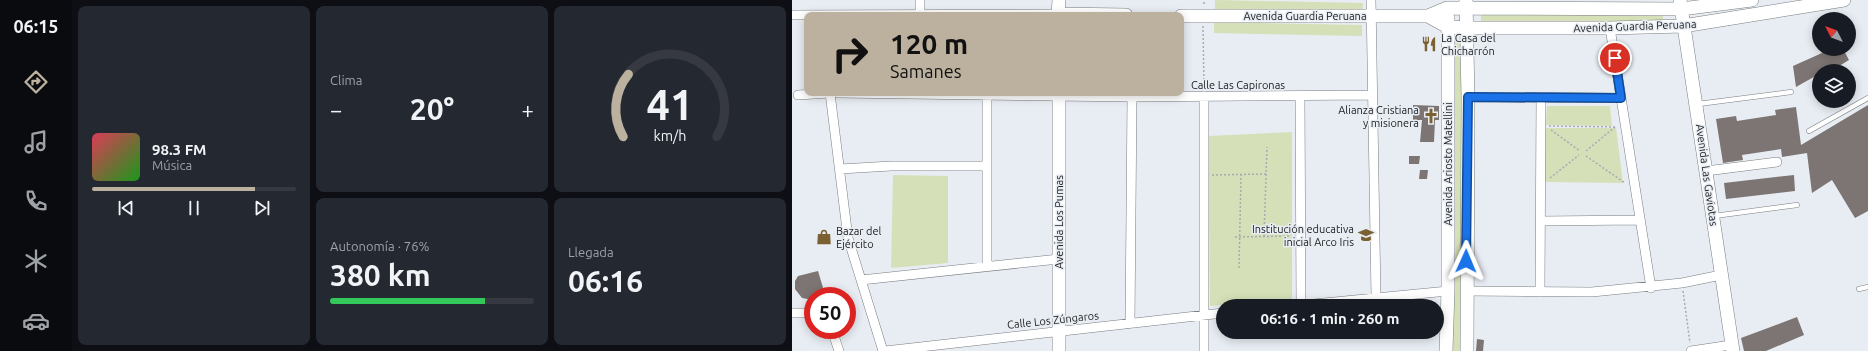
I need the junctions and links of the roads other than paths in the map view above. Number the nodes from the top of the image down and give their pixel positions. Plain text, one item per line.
1 (920, 0) edge
2 (1059, 0) edge
3 (1371, 0) edge
4 (1752, 0) edge
5 (1844, 0) edge
6 (1447, 4) edge
7 (1466, 4) edge
8 (1536, 4) edge
9 (1680, 5) edge
10 (920, 12) edge
11 (1058, 12) edge
12 (792, 15) edge
13 (804, 15) edge
14 (1371, 15) junction
15 (1184, 16) edge
16 (1428, 16) junction
17 (1683, 26) junction
18 (1448, 27) junction
19 (1468, 28) junction
20 (1610, 28) junction
21 (1791, 92) dead end
22 (798, 95) dead end
23 (804, 95) edge
24 (1373, 95) junction
25 (829, 96) edge
26 (987, 96) edge
27 (1059, 96) edge
28 (1108, 96) edge
29 (1204, 96) junction
30 (1132, 97) junction
31 (1300, 97) junction
32 (1468, 97) junction
33 (1541, 97) junction
34 (1621, 98) junction
35 (1868, 98) edge
36 (1696, 105) junction
37 (1809, 131) dead end
38 (1777, 162) dead end
39 (987, 166) junction
40 (840, 169) junction
41 (1706, 171) junction
42 (1797, 205) dead end
43 (1713, 217) junction
44 (1640, 220) junction
45 (1541, 221) junction
46 (1059, 258) junction
47 (987, 266) junction
48 (1721, 276) junction
49 (861, 280) junction
50 (1868, 287) edge
51 (1651, 288) junction
52 (1859, 289) dead end
53 (1448, 291) junction
54 (1466, 291) junction
55 (1540, 292) junction
56 (1376, 297) junction
57 (1297, 299) edge
58 (1358, 299) edge
59 (792, 313) edge
60 (804, 313) edge
61 (1216, 314) edge
62 (1205, 315) junction
63 (1130, 324) junction
64 (1059, 330) junction
65 (835, 339) edge
66 (1690, 347) edge
67 (1732, 348) edge
68 (839, 351) edge
69 (884, 351) edge
70 (1059, 351) edge
71 (1204, 351) edge
72 (1446, 351) edge
73 (1466, 351) edge

1 - 10 street
2 - 11 street
3 - 14 street
4 - 9 street, Avenida Guardia Peruana
5 - 17 street, Avenida Guardia Peruana
6 - 7 street, Avenida Guardia Peruana
6 - 16 street, Avenida Guardia Peruana
6 - 18 street, Avenida Ariosto Matellini
7 - 8 street, Avenida Guardia Peruana
7 - 19 street, Avenida Ariosto Matellini
8 - 9 street, Avenida Guardia Peruana
9 - 17 street, Avenida Las Gaviotas
12 - 13 street
14 - 15 street, Avenida Guardia Peruana
14 - 16 street, Avenida Guardia Peruana
14 - 24 street
16 - 18 street, Avenida Guardia Peruana
17 - 20 street, Avenida Guardia Peruana
17 - 36 street, Avenida Las Gaviotas
18 - 19 street, Avenida Guardia Peruana
18 - 53 street, Avenida Ariosto Matellini
19 - 20 street, Avenida Guardia Peruana
19 - 32 street, Avenida Ariosto Matellini
20 - 34 street
21 - 36 lane
22 - 23 street
24 - 31 street, Calle Las Capironas
24 - 56 street
25 - 40 street
26 - 39 street
27 - 46 street, Avenida Los Pumas
28 - 30 street, Calle Las Capironas
29 - 30 street, Calle Las Capironas
29 - 31 street, Calle Las Capironas
29 - 62 street
30 - 63 street
31 - 57 street
32 - 33 street
32 - 54 street, Avenida Ariosto Matellini
33 - 34 street
33 - 45 street
34 - 44 street
35 - 37 lane
36 - 41 street, Avenida Las Gaviotas
38 - 41 street
39 - 40 street
39 - 47 street
40 - 49 street
41 - 43 street, Avenida Las Gaviotas
42 - 43 lane
43 - 48 street, Avenida Las Gaviotas
44 - 45 street
44 - 51 street
45 - 55 street
46 - 47 street
46 - 64 street, Avenida Los Pumas
47 - 49 street
48 - 51 street
48 - 67 street, Avenida Las Gaviotas
49 - 69 street
50 - 52 lane
51 - 55 street
53 - 56 street
53 - 72 street, Avenida Ariosto Matellini
54 - 55 street
54 - 73 street, Avenida Ariosto Matellini
56 - 58 street
59 - 60 street
61 - 62 street, Calle Los Zúngaros
62 - 63 street, Calle Los Zúngaros
62 - 71 street
63 - 64 street, Calle Los Zúngaros
64 - 69 street, Calle Los Zúngaros
64 - 70 street, Avenida Los Pumas
65 - 68 street
66 - 67 street

